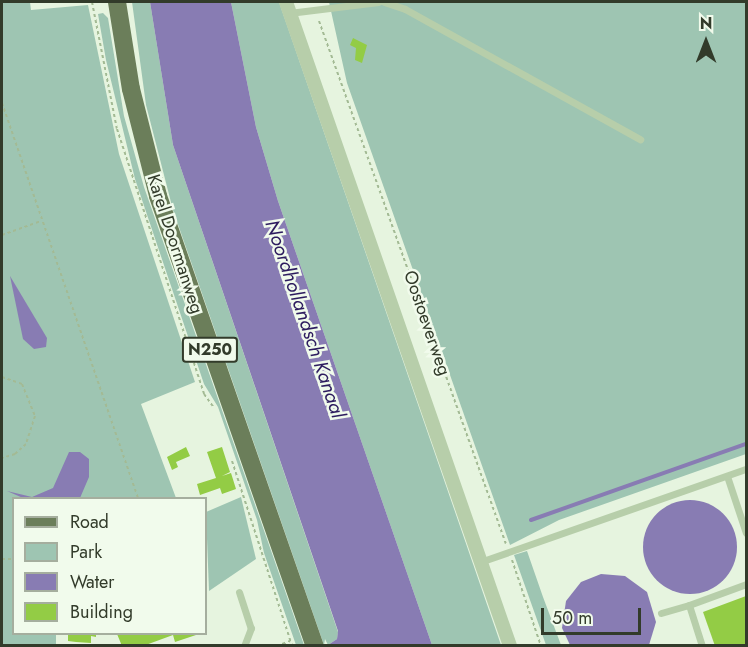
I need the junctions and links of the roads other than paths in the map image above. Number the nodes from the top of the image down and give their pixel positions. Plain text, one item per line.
1 (378, 2) edge
2 (384, 2) edge
3 (118, 3) edge
4 (288, 5) edge
5 (640, 139) dead end
6 (747, 469) edge
7 (727, 476) junction
8 (747, 533) edge
9 (480, 562) junction
10 (747, 584) edge
11 (239, 592) dead end
12 (689, 604) junction
13 (661, 613) dead end
14 (244, 645) edge
15 (315, 645) edge
16 (510, 645) edge
17 (702, 645) edge

1 - 4 lane
2 - 5 lane
3 - 15 main road, Karel Doormanweg / N250
4 - 9 street, Oostoeverweg
6 - 7 lane
7 - 8 lane
7 - 9 lane
9 - 16 street, Oostoeverweg
10 - 12 lane
11 - 14 lane
12 - 13 lane
12 - 17 lane

